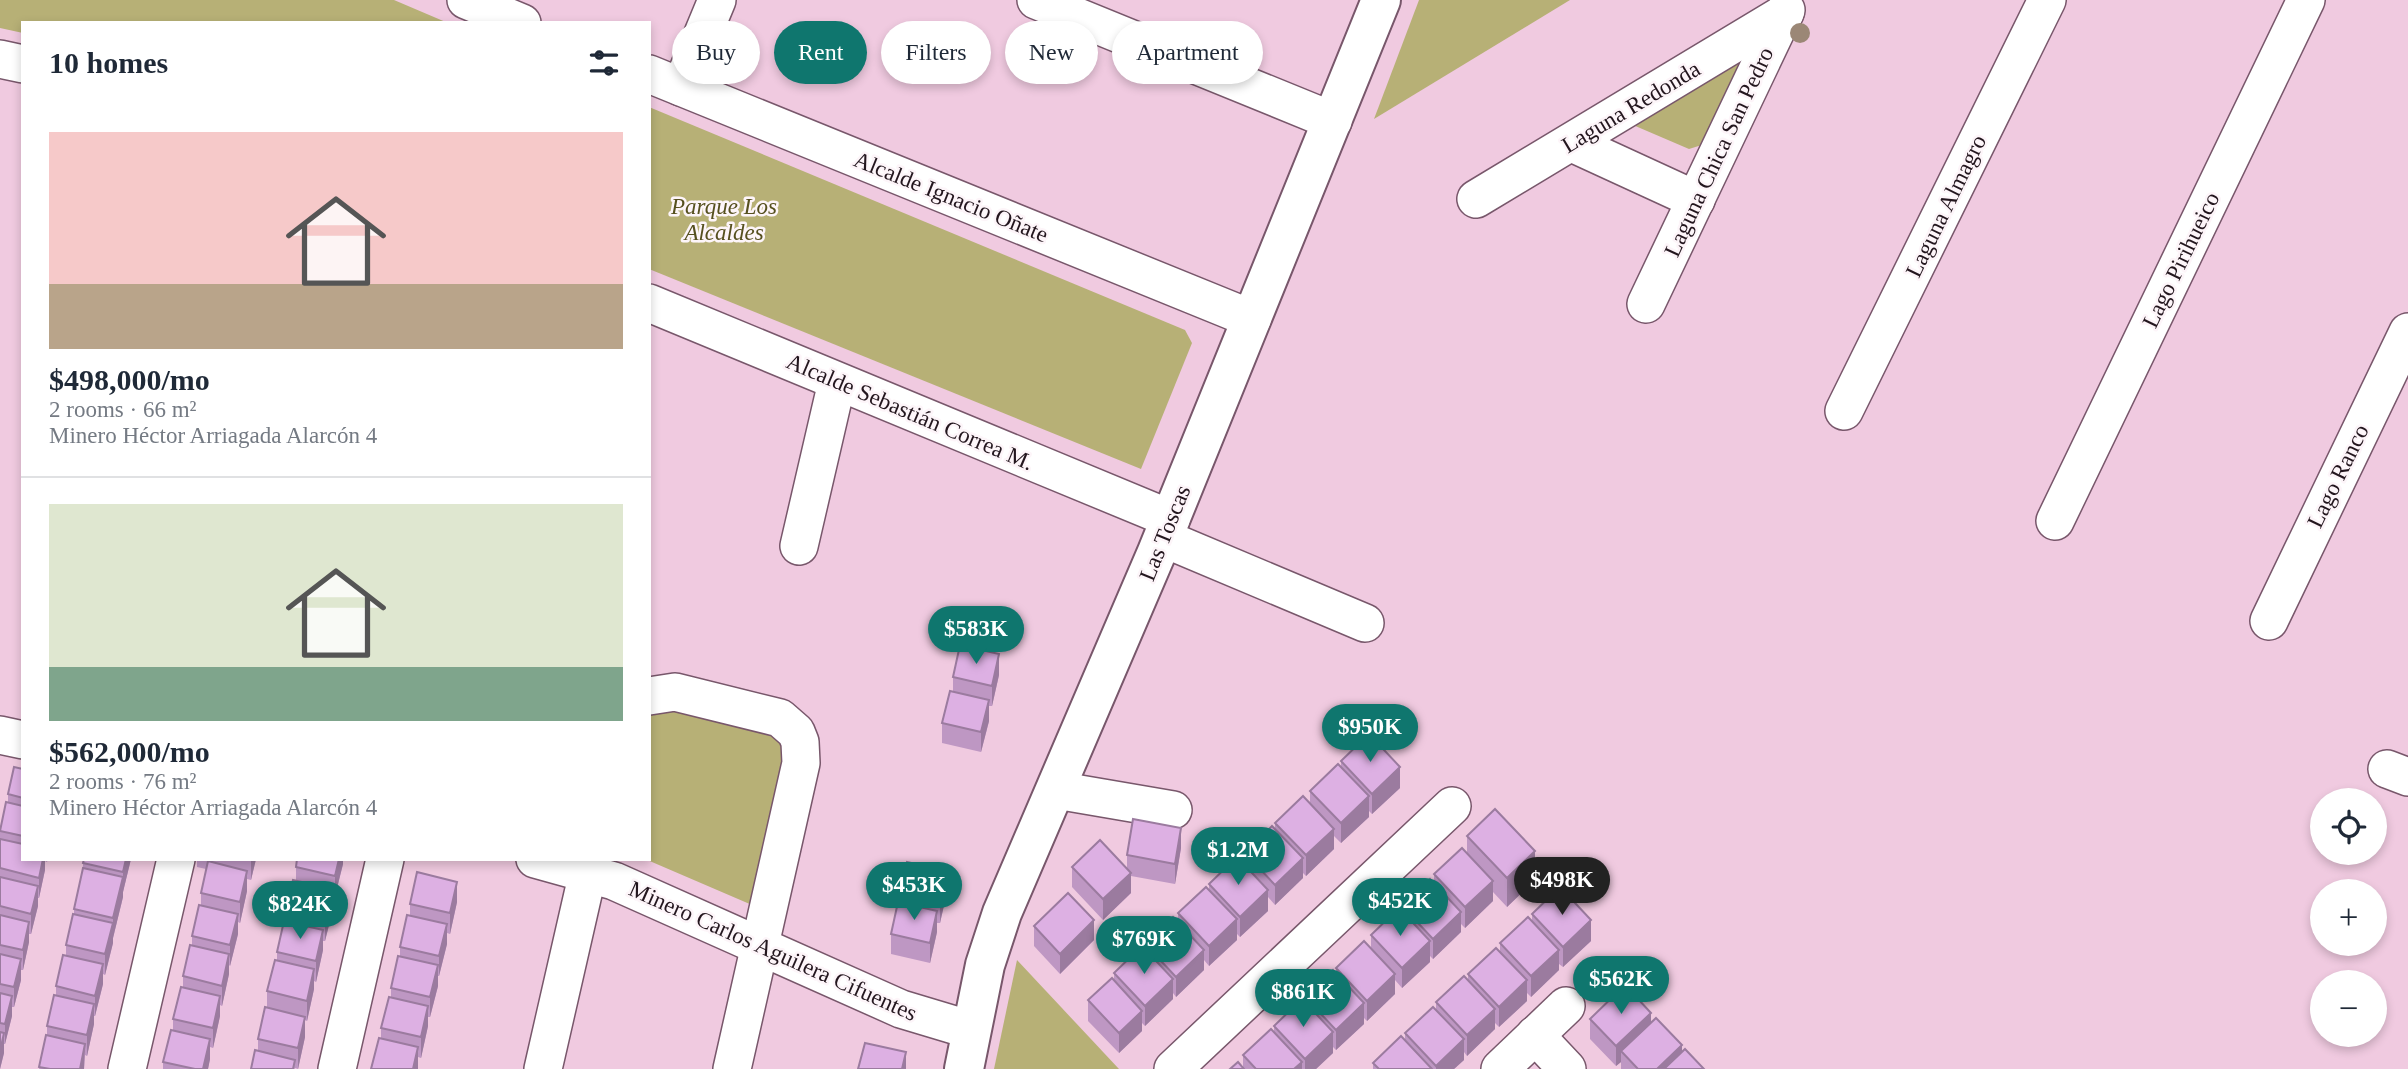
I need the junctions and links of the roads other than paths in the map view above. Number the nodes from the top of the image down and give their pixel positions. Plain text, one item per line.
1 (717, 0) edge
2 (1035, 0) edge
3 (1381, 0) edge
4 (2047, 0) edge
5 (2306, 0) edge
6 (1788, 6) edge
7 (0, 59) edge
8 (21, 64) edge
9 (665, 81) edge
10 (1333, 121) junction
11 (1572, 143) junction
12 (1476, 199) dead end
13 (1696, 200) junction
14 (1646, 304) dead end
15 (651, 308) edge
16 (1252, 319) junction
17 (2408, 332) edge
18 (837, 382) junction
19 (1844, 411) dead end
20 (2055, 521) dead end
21 (1167, 529) junction
22 (799, 546) dead end
23 (2269, 621) dead end
24 (1365, 623) dead end
25 (651, 696) edge
26 (0, 735) edge
27 (21, 740) edge
28 (1056, 790) junction
29 (1452, 806) dead end
30 (1173, 810) dead end
31 (176, 861) edge
32 (385, 861) edge
33 (550, 861) edge
34 (589, 866) edge
35 (760, 946) junction
36 (1566, 1006) dead end
37 (971, 1030) junction
38 (1535, 1035) junction
39 (127, 1069) edge
40 (337, 1069) edge
41 (543, 1069) edge
42 (732, 1069) edge
43 (964, 1069) edge
44 (1173, 1069) edge
45 (1500, 1069) edge
46 (1567, 1069) edge

1 - 9 street
2 - 10 street
3 - 10 street, Las Toscas
4 - 19 street, Laguna Almagro
5 - 20 street, Lago Pirihueico
6 - 11 street, Laguna Redonda
6 - 13 street, Laguna Chica San Pedro
7 - 8 street
9 - 16 street, Alcalde Ignacio Oñate
10 - 16 street, Las Toscas
11 - 12 street, Laguna Redonda
11 - 13 street
13 - 14 street, Laguna Chica San Pedro
15 - 18 street, Alcalde Sebastián Correa M.
16 - 21 street, Las Toscas
17 - 23 street, Lago Ranco
18 - 21 street, Alcalde Sebastián Correa M.
18 - 22 street
21 - 24 street, Alcalde Sebastián Correa M.
21 - 28 street, Las Toscas
25 - 35 street
26 - 27 street
28 - 30 street
28 - 37 street, Las Toscas
29 - 44 street
31 - 39 street
32 - 40 street
33 - 34 street, Minero Carlos Aguilera Cifuentes
34 - 35 street, Minero Carlos Aguilera Cifuentes
34 - 41 street
35 - 37 street, Minero Carlos Aguilera Cifuentes
35 - 42 street
36 - 38 street
37 - 43 street, Las Toscas
38 - 45 street
38 - 46 street

